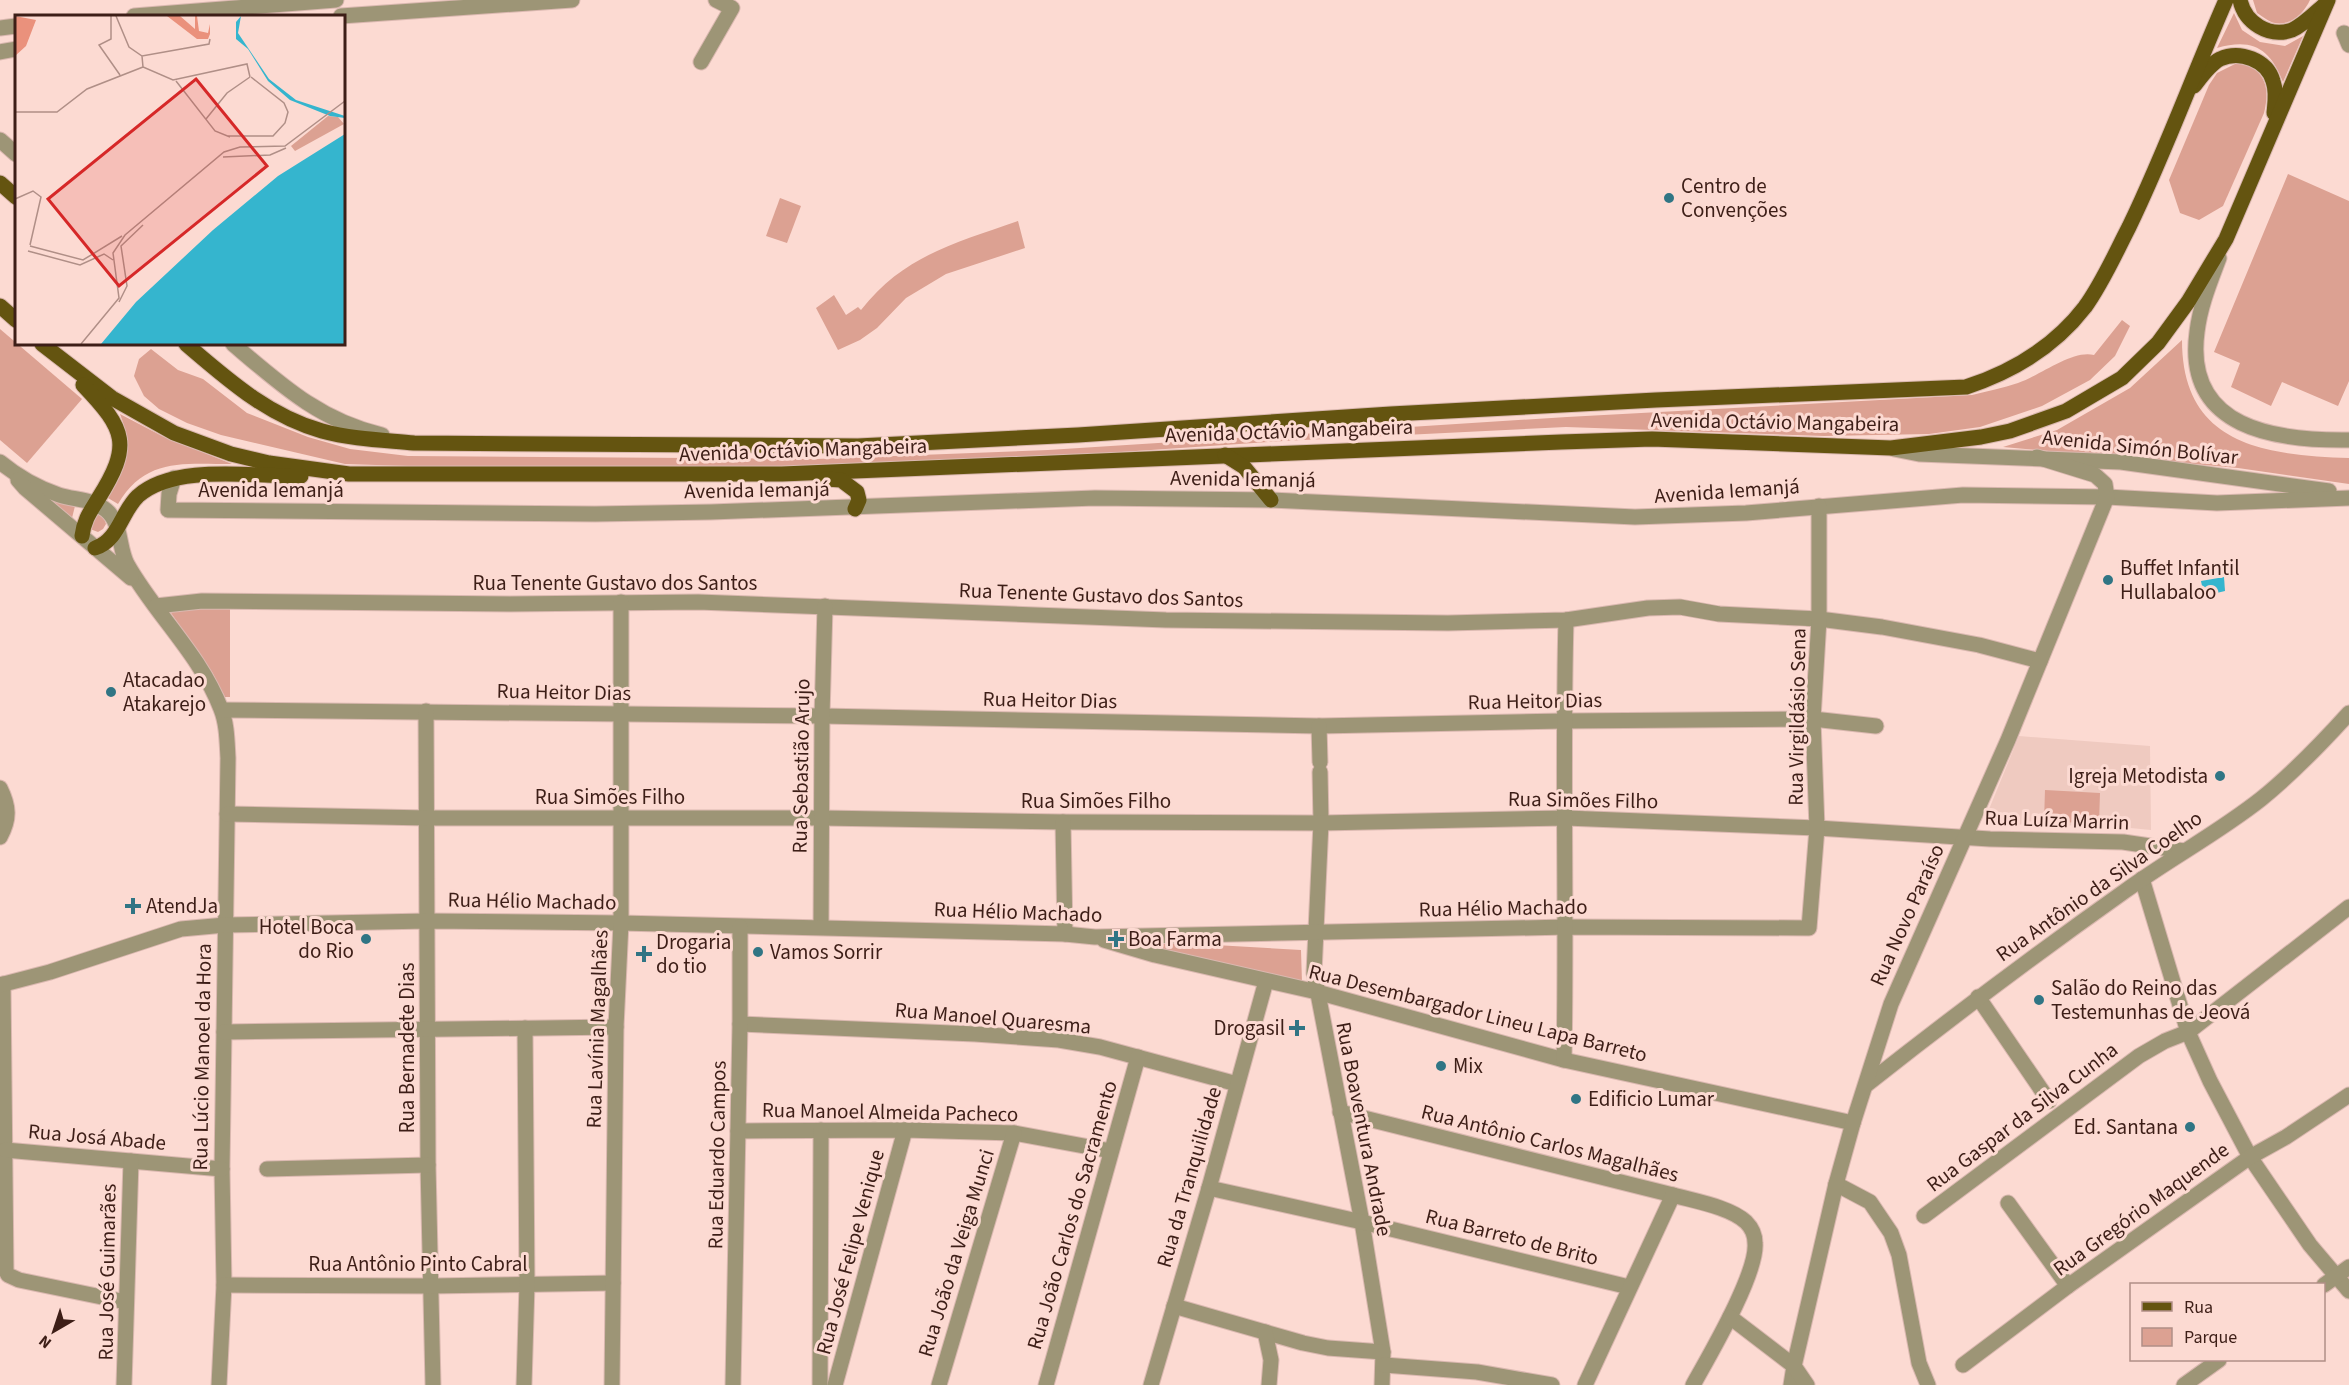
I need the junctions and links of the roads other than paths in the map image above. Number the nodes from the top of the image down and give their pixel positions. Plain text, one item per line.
1 (336, 0) edge
2 (572, 0) edge
3 (716, 0) edge
4 (2226, 0) edge
5 (2240, 0) edge
6 (2327, 2) edge
7 (147, 15) edge
8 (345, 16) edge
9 (15, 26) edge
10 (0, 28) edge
11 (15, 49) edge
12 (0, 52) edge
13 (701, 62) dead end
14 (2188, 93) junction
15 (2273, 125) junction
16 (0, 140) edge
17 (15, 153) edge
18 (0, 183) edge
19 (15, 196) edge
20 (2226, 239) junction
21 (0, 306) edge
22 (15, 319) edge
23 (187, 345) edge
24 (234, 345) edge
25 (45, 346) edge
26 (2349, 440) edge
27 (414, 443) junction
28 (1891, 448) junction
29 (1224, 455) junction
30 (2037, 457) junction
31 (4, 465) edge
32 (349, 474) junction
33 (782, 474) junction
34 (174, 478) junction
35 (2349, 496) edge
36 (2107, 497) junction
37 (1271, 500) junction
38 (96, 503) junction
39 (1819, 506) junction
40 (855, 509) junction
41 (118, 526) junction
42 (82, 536) junction
43 (95, 548) junction
44 (145, 590) junction
45 (621, 602) junction
46 (156, 606) junction
47 (825, 606) junction
48 (1566, 620) junction
49 (1819, 620) junction
50 (2040, 661) junction
51 (222, 710) junction
52 (426, 711) junction
53 (2349, 713) edge
54 (623, 714) junction
55 (822, 716) junction
56 (1814, 719) junction
57 (1563, 721) junction
58 (1319, 726) junction
59 (1876, 726) dead end
60 (0, 788) edge
61 (227, 814) junction
62 (428, 818) junction
63 (622, 818) junction
64 (822, 818) junction
65 (1566, 818) junction
66 (1064, 822) junction
67 (1321, 823) junction
68 (1817, 828) junction
69 (0, 837) edge
70 (1965, 838) junction
71 (2184, 851) junction
72 (2142, 879) junction
73 (2349, 907) edge
74 (427, 921) junction
75 (621, 923) junction
76 (225, 925) junction
77 (740, 927) junction
78 (820, 927) junction
79 (1567, 927) junction
80 (1809, 928) joint
81 (1315, 933) junction
82 (1065, 934) junction
83 (1095, 936) junction
84 (1266, 981) junction
85 (1, 984) edge
86 (1317, 992) junction
87 (1978, 997) junction
88 (740, 1024) junction
89 (616, 1027) junction
90 (428, 1028) junction
91 (525, 1028) junction
92 (224, 1032) junction
93 (2188, 1032) junction
94 (1138, 1057) junction
95 (1564, 1060) junction
96 (1237, 1084) junction
97 (1866, 1085) junction
98 (2349, 1095) edge
99 (2049, 1101) dead end
100 (1340, 1112) junction
101 (1853, 1123) junction
102 (821, 1130) junction
103 (905, 1130) junction
104 (738, 1131) junction
105 (1014, 1133) junction
106 (5, 1150) junction
107 (1111, 1151) junction
108 (2250, 1156) junction
109 (131, 1161) junction
110 (428, 1166) junction
111 (222, 1169) junction
112 (267, 1170) dead end
113 (1836, 1184) junction
114 (1209, 1188) junction
115 (1673, 1195) junction
116 (2008, 1203) dead end
117 (1924, 1216) dead end
118 (1362, 1222) junction
119 (2343, 1271) edge
120 (613, 1283) junction
121 (527, 1284) junction
122 (2325, 1284) edge
123 (224, 1285) junction
124 (431, 1286) junction
125 (2068, 1286) junction
126 (1629, 1287) junction
127 (2349, 1292) edge
128 (126, 1302) junction
129 (1174, 1306) junction
130 (1730, 1317) junction
131 (1265, 1332) junction
132 (1384, 1358) junction
133 (2216, 1361) edge
134 (1963, 1365) dead end
135 (1794, 1366) junction
136 (1477, 1378) edge
137 (124, 1385) edge
138 (219, 1385) edge
139 (433, 1385) edge
140 (524, 1385) edge
141 (612, 1385) edge
142 (733, 1385) edge
143 (820, 1385) edge
144 (835, 1385) edge
145 (939, 1385) edge
146 (1046, 1385) edge
147 (1150, 1385) edge
148 (1269, 1385) edge
149 (1382, 1385) edge
150 (1552, 1385) edge
151 (1585, 1385) edge
152 (1693, 1385) edge
153 (1791, 1385) edge
154 (1808, 1385) edge
155 (1928, 1385) edge
156 (2184, 1385) edge

1 - 7 street
2 - 8 street
3 - 13 street
4 - 14 main road, Avenida Octávio Mangabeira
5 - 6 main road
6 - 15 main road, Avenida Octávio Mangabeira
9 - 10 street
11 - 12 street
14 - 15 main road
14 - 27 main road, Avenida Octávio Mangabeira
15 - 20 main road, Avenida Octávio Mangabeira
16 - 17 street
18 - 19 main road
20 - 26 street, Avenida Simón Bolívar
20 - 28 main road, Avenida Octávio Mangabeira
21 - 22 main road
23 - 27 main road, Avenida Octávio Mangabeira
24 - 27 street
25 - 32 main road, Avenida Octávio Mangabeira
25 - 38 main road
28 - 29 main road, Avenida Octávio Mangabeira
28 - 30 street, Avenida Simón Bolívar
29 - 33 main road, Avenida Octávio Mangabeira
29 - 37 main road
30 - 35 street, Avenida Simón Bolívar
30 - 36 street
31 - 38 street
31 - 42 street
32 - 33 main road, Avenida Octávio Mangabeira
32 - 34 main road
33 - 40 main road
34 - 40 street, Avenida Iemanjá
34 - 41 main road
35 - 36 street, Avenida Iemanjá
36 - 39 street, Avenida Iemanjá
36 - 50 street, Rua Novo Paraíso
37 - 39 street, Avenida Iemanjá
37 - 40 street, Avenida Iemanjá
38 - 41 street
38 - 42 main road
39 - 49 street, Rua Virgildásio Sena
41 - 43 main road
41 - 44 street
42 - 43 street
43 - 44 street
44 - 46 street, Rua Lúcio Manoel da Hora
45 - 46 street, Rua Tenente Gustavo dos Santos
45 - 47 street, Rua Tenente Gustavo dos Santos
45 - 54 street, Rua Lavínia Magalhães
46 - 51 street, Rua Lúcio Manoel da Hora
47 - 48 street, Rua Tenente Gustavo dos Santos
47 - 55 street, Rua Sebastião Arujo
48 - 49 street, Rua Tenente Gustavo dos Santos
48 - 57 street
49 - 50 street, Rua Tenente Gustavo dos Santos
49 - 56 street, Rua Virgildásio Sena
50 - 70 street, Rua Novo Paraíso
51 - 52 street, Rua Heitor Dias
51 - 61 street, Rua Lúcio Manoel da Hora
52 - 54 street, Rua Heitor Dias
52 - 62 street, Rua Bernadete Dias
53 - 71 street, Rua Antônio da Silva Coelho
54 - 55 street, Rua Heitor Dias
54 - 63 street, Rua Lavínia Magalhães
55 - 58 street, Rua Heitor Dias
55 - 64 street, Rua Sebastião Arujo
56 - 57 street, Rua Heitor Dias
56 - 59 street, Rua Heitor Dias
56 - 68 street, Rua Virgildásio Sena
57 - 58 street, Rua Heitor Dias
57 - 65 street
58 - 67 street, Rua Boaventura Andrade
60 - 69 street
61 - 62 street, Rua Simões Filho
61 - 76 street, Rua Lúcio Manoel da Hora
62 - 63 street, Rua Simões Filho
62 - 74 street, Rua Bernadete Dias
63 - 64 street, Rua Simões Filho
63 - 75 street, Rua Lavínia Magalhães
64 - 66 street, Rua Simões Filho
64 - 78 street, Rua Sebastião Arujo
65 - 67 street, Rua Simões Filho
65 - 68 street, Rua Simões Filho
65 - 79 street
66 - 67 street, Rua Simões Filho
66 - 82 street
67 - 81 street, Rua Boaventura Andrade
68 - 70 street, Rua Simões Filho
68 - 80 street, Rua Virgildásio Sena
70 - 71 street, Rua Luíza Marrin
70 - 97 street, Rua Novo Paraíso
71 - 72 street, Rua Antônio da Silva Coelho
72 - 87 street, Rua Antônio da Silva Coelho
72 - 93 street
73 - 93 street, Rua Gaspar da Silva Cunha
74 - 75 street, Rua Hélio Machado
74 - 76 street, Rua Hélio Machado
74 - 90 street, Rua Bernadete Dias
75 - 77 street, Rua Hélio Machado
75 - 89 street, Rua Lavínia Magalhães
76 - 85 street, Rua Hélio Machado
76 - 92 street, Rua Lúcio Manoel da Hora
77 - 78 street, Rua Hélio Machado
77 - 88 street, Rua Eduardo Campos
78 - 82 street, Rua Hélio Machado
79 - 80 street, Rua Hélio Machado
79 - 81 street, Rua Hélio Machado
79 - 95 street
81 - 83 street, Rua Hélio Machado
81 - 86 street, Rua Boaventura Andrade
82 - 83 street, Rua Hélio Machado
83 - 84 street, Rua Desembargador Lineu Lapa Barreto
84 - 86 street, Rua Desembargador Lineu Lapa Barreto
84 - 96 street, Rua da Tranquilidade
85 - 106 street
86 - 95 street, Rua Desembargador Lineu Lapa Barreto
86 - 100 street, Rua Boaventura Andrade
87 - 97 street, Rua Antônio da Silva Coelho
87 - 99 street
88 - 94 street, Rua Manoel Quaresma
88 - 104 street, Rua Eduardo Campos
89 - 91 street
89 - 120 street, Rua Lavínia Magalhães
90 - 91 street
90 - 92 street
90 - 110 street, Rua Bernadete Dias
91 - 121 street
92 - 111 street, Rua Lúcio Manoel da Hora
93 - 108 street
93 - 117 street, Rua Gaspar da Silva Cunha
94 - 96 street, Rua Manoel Quaresma
94 - 107 street, Rua João Carlos do Sacramento
95 - 101 street, Rua Desembargador Lineu Lapa Barreto
96 - 114 street, Rua da Tranquilidade
97 - 101 street, Rua Novo Paraíso
98 - 108 street, Rua Gregório Maquende
100 - 115 street, Rua Antônio Carlos Magalhães
100 - 118 street, Rua Boaventura Andrade
101 - 113 street, Rua Novo Paraíso
102 - 103 street, Rua Manoel Almeida Pacheco
102 - 104 street, Rua Manoel Almeida Pacheco
102 - 143 street
103 - 105 street, Rua Manoel Almeida Pacheco
103 - 144 street, Rua José Felipe Venique
104 - 142 street, Rua Eduardo Campos
105 - 107 street, Rua Manoel Almeida Pacheco
105 - 145 street, Rua João da Veiga Munci
106 - 109 street, Rua Josá Abade
106 - 128 street
107 - 146 street, Rua João Carlos do Sacramento
108 - 119 street
108 - 125 street, Rua Gregório Maquende
109 - 111 street, Rua Josá Abade
109 - 128 street, Rua José Guimarães
110 - 112 street
110 - 124 street, Rua Bernadete Dias
111 - 123 street, Rua Lúcio Manoel da Hora
113 - 135 street, Rua Novo Paraíso
113 - 155 street
114 - 118 street, Rua Barreto de Brito
114 - 129 street, Rua da Tranquilidade
115 - 126 street
115 - 130 street, Rua Antônio Carlos Magalhães
116 - 125 street
118 - 126 street, Rua Barreto de Brito
118 - 132 street, Rua Boaventura Andrade
119 - 122 street
119 - 127 street
120 - 121 street, Rua Antônio Pinto Cabral
120 - 141 street, Rua Lavínia Magalhães
121 - 124 street, Rua Antônio Pinto Cabral
121 - 140 street
123 - 124 street, Rua Antônio Pinto Cabral
123 - 138 street, Rua Lúcio Manoel da Hora
124 - 139 street, Rua Bernadete Dias
125 - 134 street, Rua Gregório Maquende
126 - 151 street
128 - 137 street, Rua José Guimarães
129 - 131 street
129 - 147 street, Rua da Tranquilidade
130 - 135 street
130 - 152 street
131 - 132 street
131 - 148 street
132 - 136 street
132 - 149 street, Rua Boaventura Andrade
133 - 156 street
135 - 153 street, Rua Novo Paraíso
135 - 154 street
136 - 150 street

